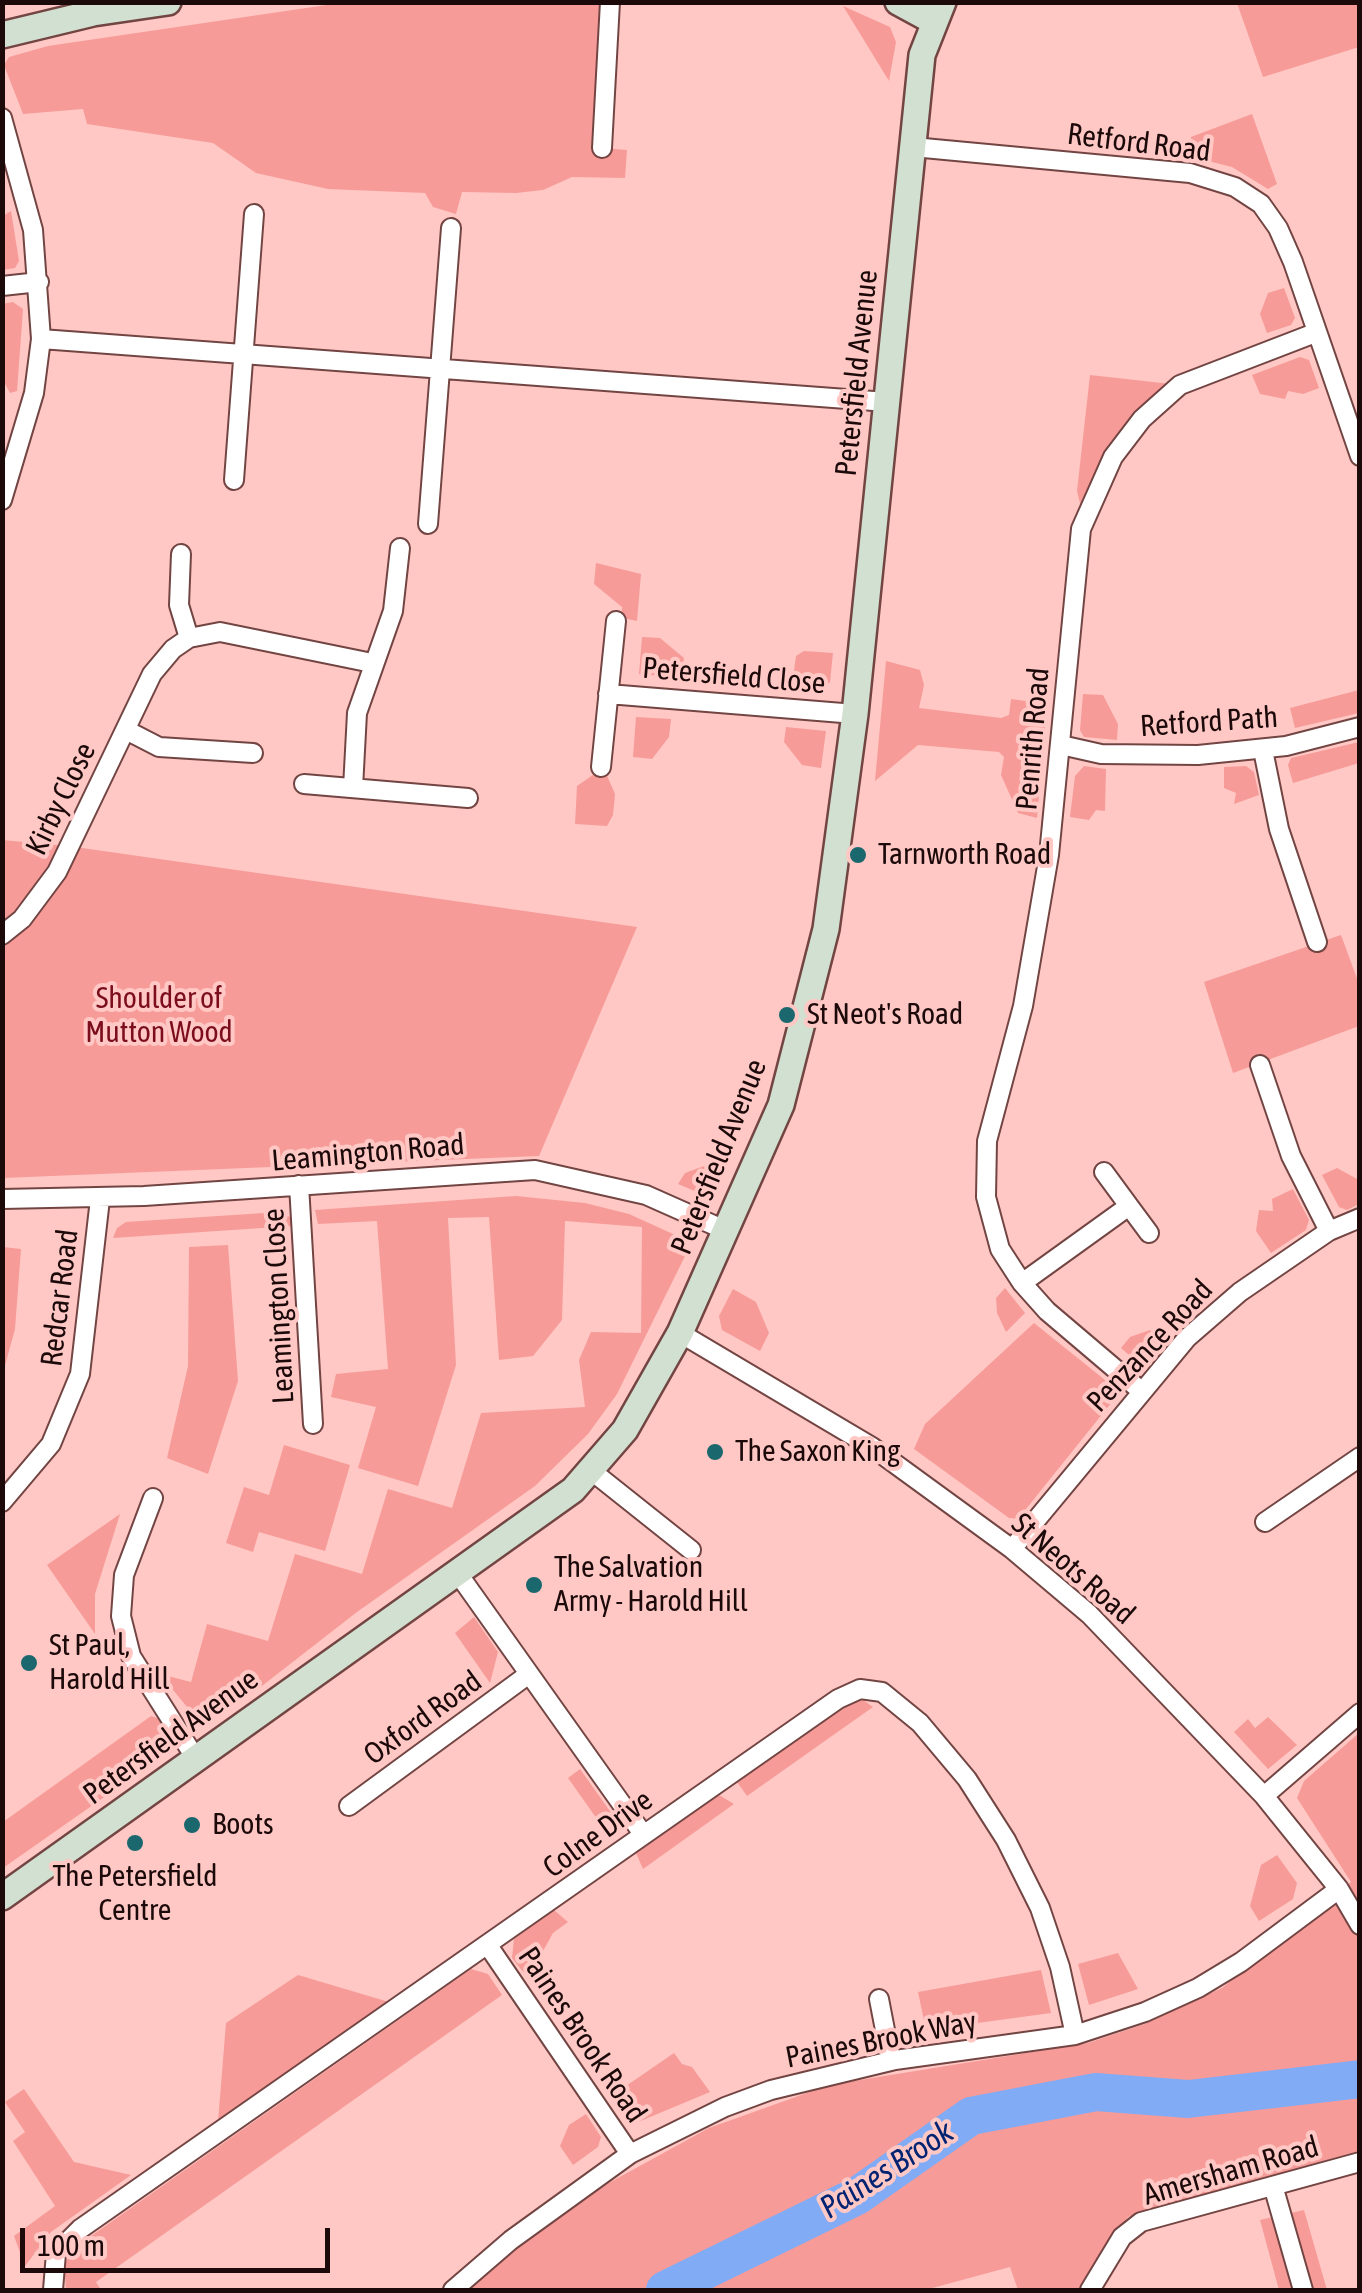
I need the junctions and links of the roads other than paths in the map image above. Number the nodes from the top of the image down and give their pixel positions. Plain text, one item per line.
1 (168, 2) edge
2 (610, 2) edge
3 (898, 2) edge
4 (938, 12) edge
5 (2, 35) edge
6 (2, 118) edge
7 (913, 147) junction
8 (602, 148) dead end
9 (254, 214) dead end
10 (451, 228) dead end
11 (39, 282) junction
12 (2, 286) edge
13 (1316, 333) junction
14 (41, 339) junction
15 (242, 356) junction
16 (438, 370) junction
17 (887, 402) junction
18 (1360, 456) edge
19 (234, 480) dead end
20 (2, 500) edge
21 (428, 524) dead end
22 (400, 548) dead end
23 (181, 554) dead end
24 (616, 621) dead end
25 (189, 638) junction
26 (372, 663) junction
27 (608, 694) junction
28 (856, 714) junction
29 (1360, 727) edge
30 (126, 730) junction
31 (1061, 745) junction
32 (1263, 750) junction
33 (253, 753) dead end
34 (601, 767) dead end
35 (304, 784) dead end
36 (353, 788) junction
37 (468, 798) dead end
38 (2, 935) edge
39 (1316, 942) dead end
40 (1260, 1065) dead end
41 (1104, 1172) dead end
42 (299, 1185) junction
43 (100, 1198) junction
44 (2, 1199) edge
45 (1129, 1206) junction
46 (1360, 1218) edge
47 (727, 1231) junction
48 (1330, 1231) junction
49 (1149, 1233) dead end
50 (1022, 1284) junction
51 (680, 1333) junction
52 (1140, 1390) junction
53 (313, 1424) dead end
54 (1360, 1457) edge
55 (593, 1472) junction
56 (153, 1498) dead end
57 (2, 1502) edge
58 (1264, 1522) dead end
59 (1012, 1549) junction
60 (691, 1550) dead end
61 (459, 1575) junction
62 (529, 1674) junction
63 (1360, 1713) edge
64 (196, 1759) junction
65 (1264, 1796) junction
66 (349, 1806) dead end
67 (643, 1834) junction
68 (1339, 1889) junction
69 (2, 1896) edge
70 (1360, 1925) edge
71 (489, 1947) junction
72 (879, 1999) dead end
73 (1075, 2035) junction
74 (891, 2061) junction
75 (630, 2154) junction
76 (1360, 2162) edge
77 (1274, 2189) junction
78 (52, 2290) edge
79 (452, 2290) edge
80 (1090, 2290) edge
81 (1302, 2290) edge

1 - 5 street
2 - 8 street
3 - 4 street
4 - 7 street, Petersfield Avenue
6 - 11 street
7 - 13 street, Retford Road
7 - 17 street, Petersfield Avenue
9 - 15 street
10 - 16 street
11 - 12 street
11 - 14 street
13 - 18 street, Retford Road
13 - 31 street, Penrith Road
14 - 15 street
14 - 20 street
15 - 16 street
15 - 19 street
16 - 17 street
16 - 21 street
17 - 28 street, Petersfield Avenue
22 - 26 street
23 - 25 street
24 - 27 street, Petersfield Close
25 - 26 street
25 - 30 street, Kirby Close
26 - 36 street
27 - 28 street, Petersfield Close
27 - 34 street, Petersfield Close
28 - 47 street, Petersfield Avenue
29 - 32 street, Retford Path
30 - 33 street, Kirby Close
30 - 38 street, Kirby Close
31 - 32 street, Retford Path
31 - 50 street, Penrith Road
32 - 39 street
35 - 36 street
36 - 37 street
40 - 48 street
41 - 45 street
42 - 43 street, Leamington Road
42 - 47 street, Leamington Road
42 - 53 street, Leamington Close
43 - 44 street, Leamington Road
43 - 57 street, Redcar Road
45 - 49 street
45 - 50 street
46 - 48 street, Penzance Road
47 - 51 street, Petersfield Avenue
48 - 52 street, Penzance Road
50 - 52 street, Penrith Road
51 - 55 street, Petersfield Avenue
51 - 59 street, St Neots Road
52 - 59 street, Penzance Road
54 - 58 street
55 - 60 street
55 - 61 street, Petersfield Avenue
56 - 64 street
59 - 65 street, St Neots Road
61 - 62 street, Oxford Road
61 - 64 street, Petersfield Avenue
62 - 66 street, Oxford Road
62 - 67 street, Oxford Road
63 - 65 street
64 - 69 street, Petersfield Avenue
65 - 68 street, St Neots Road
67 - 71 street, Colne Drive
67 - 73 street, Colne Drive
68 - 70 street, St Neots Road
68 - 73 street, Paines Brook Way
71 - 75 street, Paines Brook Road
71 - 78 street, Colne Drive
72 - 74 street
73 - 74 street, Paines Brook Way
74 - 75 street, Paines Brook Way
75 - 79 street, Paines Brook Way
76 - 77 street, Amersham Road
77 - 80 street, Amersham Road
77 - 81 street

